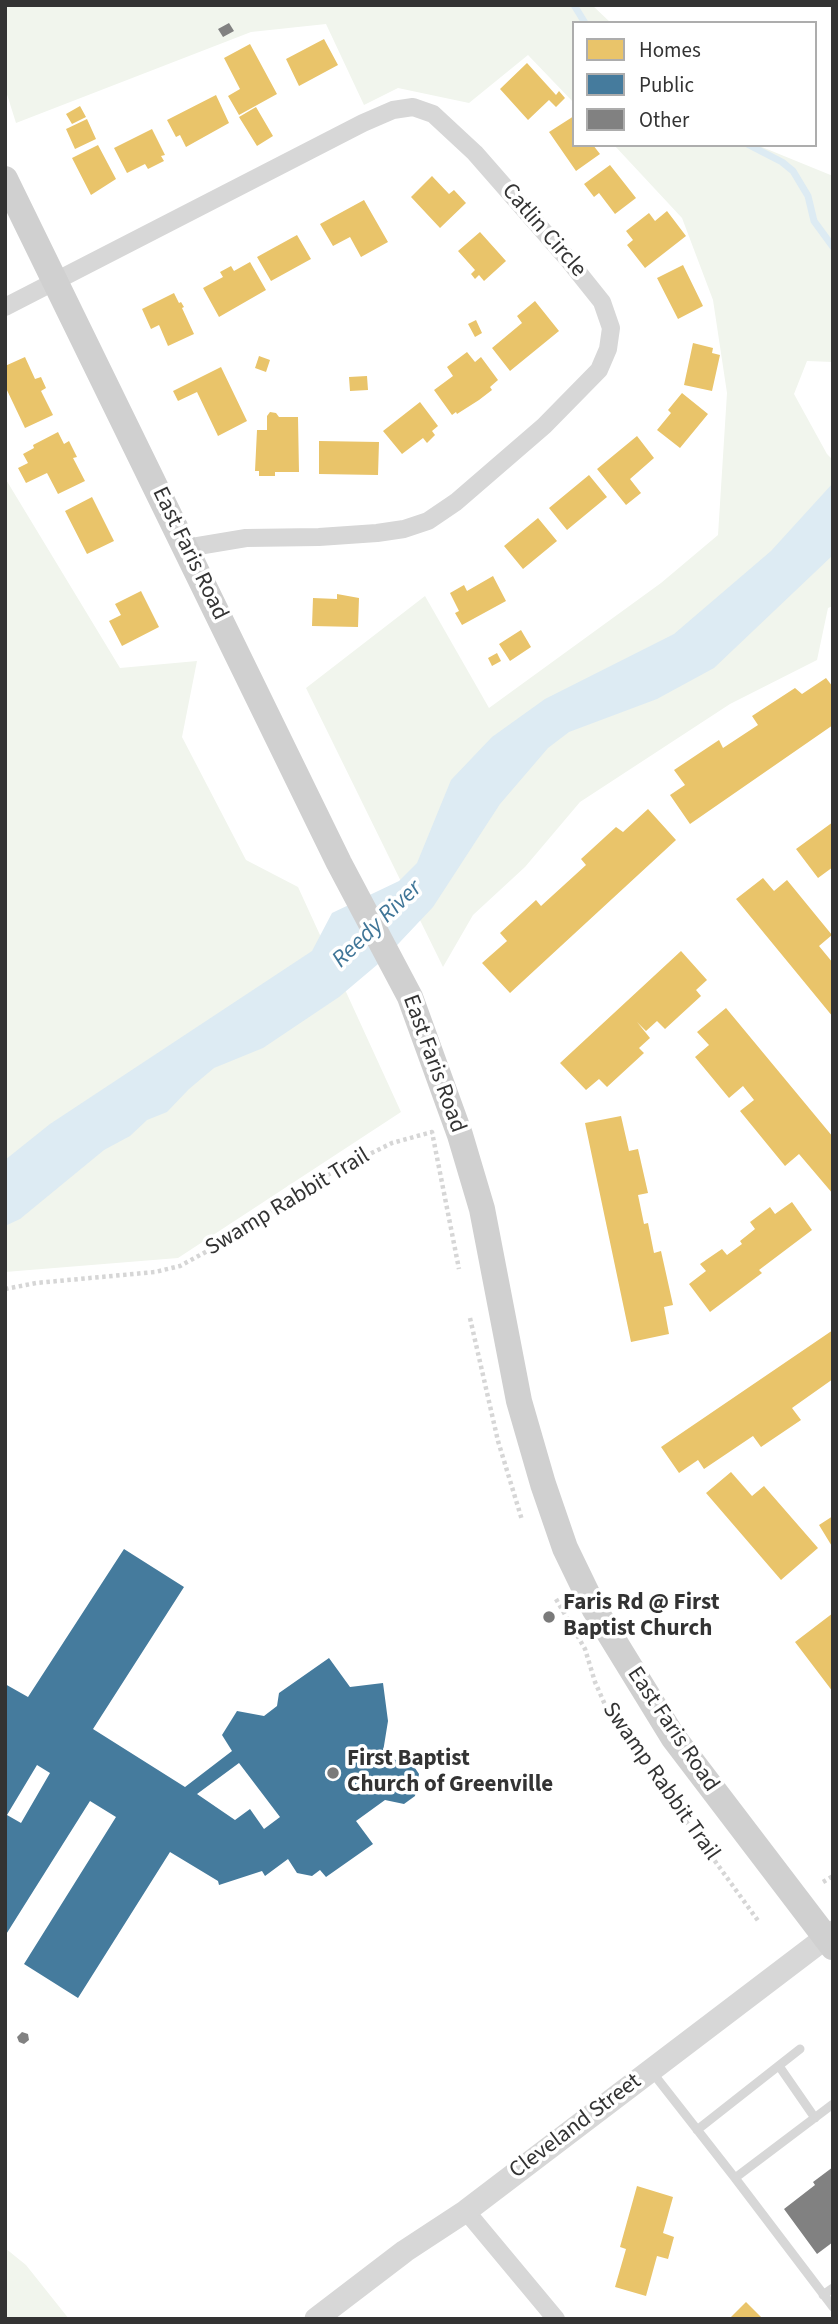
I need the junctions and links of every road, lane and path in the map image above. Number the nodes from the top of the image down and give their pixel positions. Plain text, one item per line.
1 (5, 178) edge
2 (56, 280) junction
3 (5, 307) edge
4 (186, 548) junction
5 (459, 1269) dead end
6 (5, 1289) edge
7 (470, 1318) dead end
8 (522, 1520) dead end
9 (556, 1599) dead end
10 (833, 1876) edge
11 (823, 1882) dead end
12 (759, 1922) dead end
13 (830, 1939) edge
14 (800, 2049) dead end
15 (779, 2066) junction
16 (651, 2070) junction
17 (833, 2104) edge
18 (815, 2118) junction
19 (697, 2130) junction
20 (735, 2178) junction
21 (466, 2211) junction
22 (833, 2288) edge
23 (823, 2295) junction
24 (833, 2307) edge
25 (316, 2319) edge
26 (556, 2319) edge

1 - 2 main road, East Faris Road
2 - 3 street, Catlin Circle
2 - 4 main road, East Faris Road
2 - 4 street, Catlin Circle
4 - 13 main road, East Faris Road
5 - 6 path, Swamp Rabbit Trail
7 - 8 path
9 - 12 path, Swamp Rabbit Trail
10 - 11 path
13 - 16 street, Cleveland Street
14 - 15 lane
15 - 18 lane
15 - 19 lane
16 - 19 lane
16 - 21 street, Cleveland Street
17 - 18 lane
18 - 20 lane
19 - 20 lane
20 - 23 lane
21 - 25 street, Cleveland Street
21 - 26 street
22 - 23 lane
23 - 24 lane

